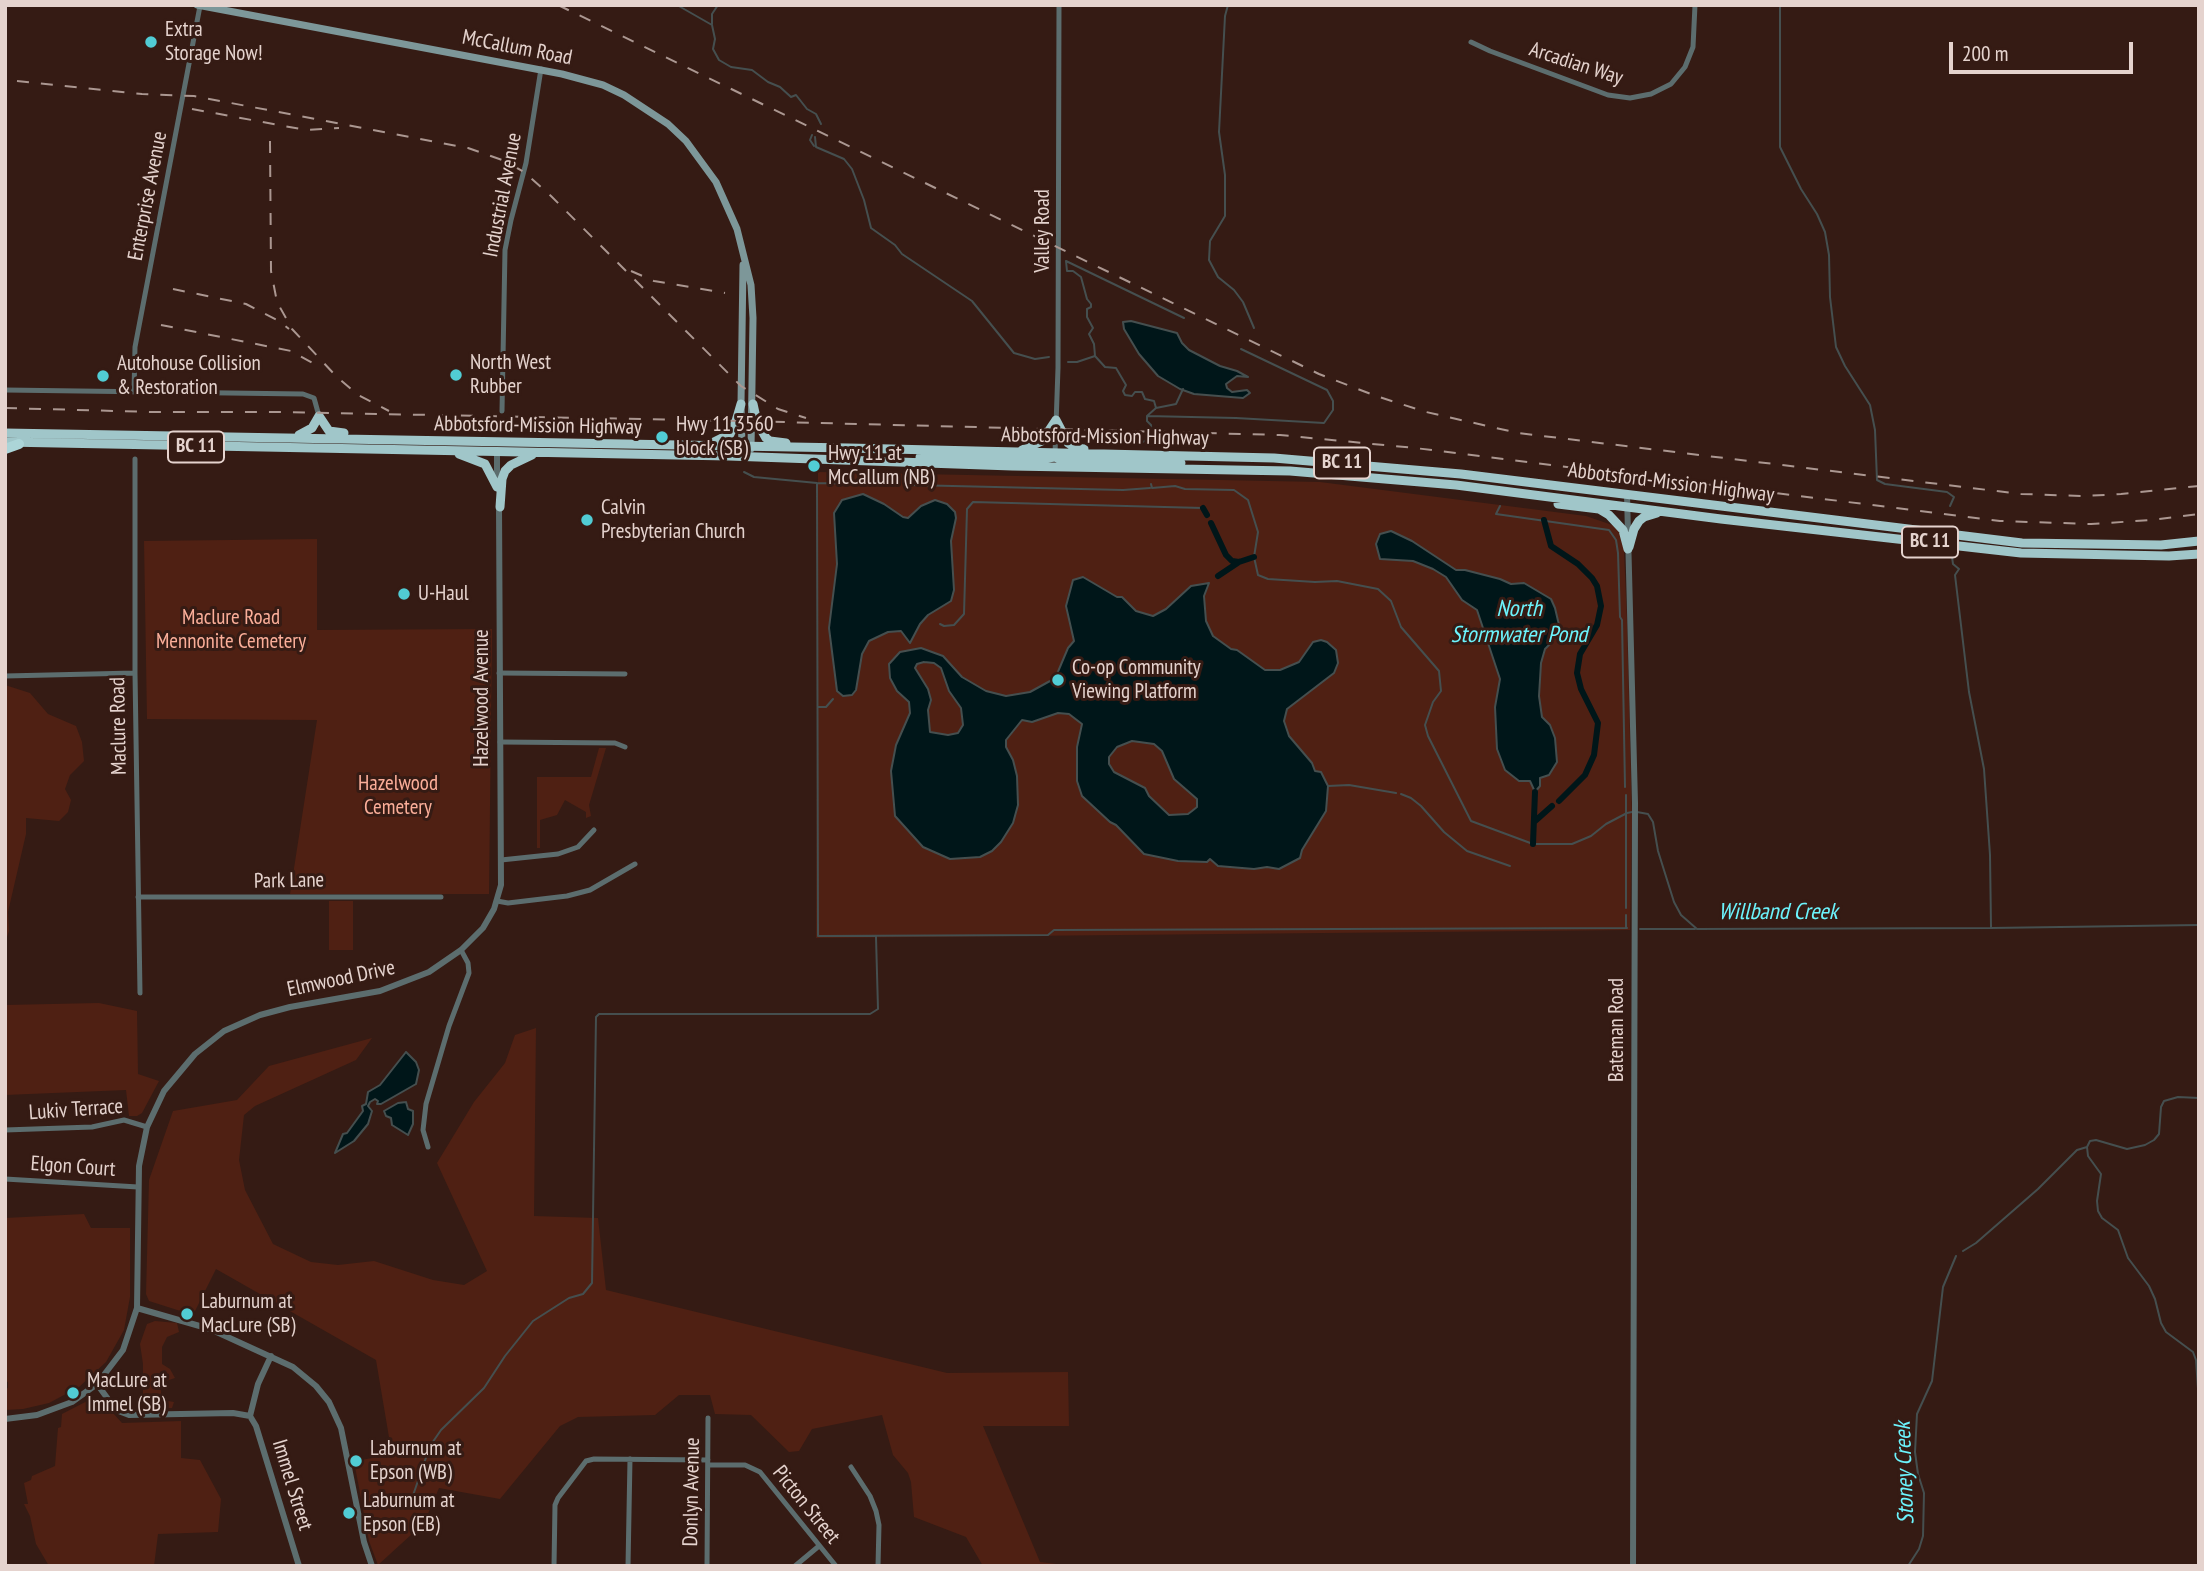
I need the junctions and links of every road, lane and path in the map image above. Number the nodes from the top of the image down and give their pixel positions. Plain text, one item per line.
1 (1059, 5) edge
2 (1695, 5) edge
3 (199, 6) edge
4 (1471, 42) dead end
5 (541, 69) junction
6 (743, 257) junction
7 (5, 390) edge
8 (134, 392) junction
9 (741, 404) junction
10 (752, 404) junction
11 (502, 411) dead end
12 (319, 415) junction
13 (1056, 421) junction
14 (5, 433) edge
15 (275, 437) junction
16 (5, 442) edge
17 (454, 442) junction
18 (510, 443) junction
19 (19, 444) junction
20 (699, 446) junction
21 (5, 449) edge
22 (893, 449) junction
23 (747, 450) junction
24 (450, 452) junction
25 (497, 453) junction
26 (538, 453) junction
27 (1007, 453) junction
28 (1149, 454) junction
29 (1055, 455) junction
30 (135, 459) dead end
31 (890, 461) junction
32 (1375, 477) junction
33 (1456, 485) junction
34 (497, 486) junction
35 (1628, 495) junction
36 (1628, 506) junction
37 (500, 507) junction
38 (1667, 512) junction
39 (2199, 541) edge
40 (1629, 549) junction
41 (2199, 554) edge
42 (135, 673) junction
43 (499, 673) junction
44 (625, 674) dead end
45 (5, 676) edge
46 (500, 742) junction
47 (625, 747) dead end
48 (594, 830) dead end
49 (501, 860) junction
50 (635, 864) dead end
51 (138, 897) junction
52 (441, 897) dead end
53 (497, 901) junction
54 (461, 950) junction
55 (140, 993) dead end
56 (147, 1127) junction
57 (5, 1130) edge
58 (428, 1147) dead end
59 (5, 1179) edge
60 (138, 1187) junction
61 (137, 1308) junction
62 (271, 1356) junction
63 (97, 1384) junction
64 (250, 1416) junction
65 (709, 1418) dead end
66 (5, 1419) edge
67 (630, 1459) junction
68 (708, 1462) junction
69 (851, 1467) dead end
70 (818, 1546) junction
71 (299, 1566) edge
72 (372, 1566) edge
73 (554, 1566) edge
74 (628, 1566) edge
75 (707, 1566) edge
76 (794, 1566) edge
77 (836, 1566) edge
78 (878, 1566) edge
79 (1633, 1566) edge

1 - 13 street, Valley Road
2 - 4 street, Arcadian Way
3 - 5 main road, McCallum Road
3 - 8 street, Enterprise Avenue
5 - 6 main road, McCallum Road
5 - 11 street, Industrial Avenue
6 - 9 main road, McCallum Road
6 - 10 main road, McCallum Road
7 - 8 street
8 - 12 street
9 - 20 highway
9 - 23 main road, McCallum Road
10 - 22 highway
10 - 23 main road, McCallum Road
12 - 15 highway
12 - 17 highway
13 - 27 highway
13 - 28 highway
13 - 29 street, Valley Road
14 - 15 highway, Abbotsford-Mission Highway / BC 11
15 - 17 highway, Abbotsford-Mission Highway / BC 11
16 - 19 highway, Abbotsford-Mission Highway / BC 11
17 - 18 highway, Abbotsford-Mission Highway / BC 11
18 - 20 highway, Abbotsford-Mission Highway / BC 11
18 - 25 highway
19 - 21 highway
19 - 24 highway, Abbotsford-Mission Highway / BC 11
20 - 23 highway, Abbotsford-Mission Highway / BC 11
22 - 23 highway, Abbotsford-Mission Highway / BC 11
22 - 27 highway, Abbotsford-Mission Highway / BC 11
23 - 26 highway, Abbotsford-Mission Highway / BC 11
23 - 31 highway, Abbotsford-Mission Highway / BC 11
24 - 25 highway, Abbotsford-Mission Highway / BC 11
24 - 34 highway
25 - 26 highway, Abbotsford-Mission Highway / BC 11
25 - 34 street, Hazelwood Avenue
26 - 37 highway
27 - 29 highway, Abbotsford-Mission Highway / BC 11
28 - 29 highway, Abbotsford-Mission Highway / BC 11
28 - 35 highway, Abbotsford-Mission Highway / BC 11
29 - 31 highway
29 - 32 highway
30 - 42 street, Maclure Road
31 - 32 highway, Abbotsford-Mission Highway / BC 11
32 - 33 highway, Abbotsford-Mission Highway / BC 11
33 - 36 highway, Abbotsford-Mission Highway / BC 11
33 - 40 highway
34 - 37 street, Hazelwood Avenue
35 - 36 street, Bateman Road
35 - 39 highway, Abbotsford-Mission Highway / BC 11
36 - 38 highway, Abbotsford-Mission Highway / BC 11
36 - 40 street, Bateman Road
37 - 43 street, Hazelwood Avenue
38 - 40 highway
38 - 41 highway, Abbotsford-Mission Highway / BC 11
40 - 79 street, Bateman Road
42 - 45 street
42 - 51 street, Maclure Road
43 - 44 street
43 - 46 street, Hazelwood Avenue
46 - 47 street
46 - 49 street, Hazelwood Avenue
48 - 49 street
49 - 53 street, Hazelwood Avenue
50 - 53 street
51 - 52 street, Park Lane
51 - 55 street, Maclure Road
53 - 54 street, Elmwood Drive
54 - 56 street, Elmwood Drive
54 - 58 street
56 - 57 street, Lukiv Terrace
56 - 60 street
59 - 60 street, Elgon Court
60 - 61 street
61 - 62 street
61 - 63 street
62 - 64 street
62 - 72 street
63 - 64 street
63 - 66 street
64 - 71 street, Immel Street
65 - 68 street, Donlyn Avenue
67 - 68 street, Picton Street
67 - 73 street, Picton Street
67 - 74 street
68 - 70 street, Picton Street
68 - 75 street, Donlyn Avenue
69 - 78 street
70 - 76 street
70 - 77 street, Picton Street

